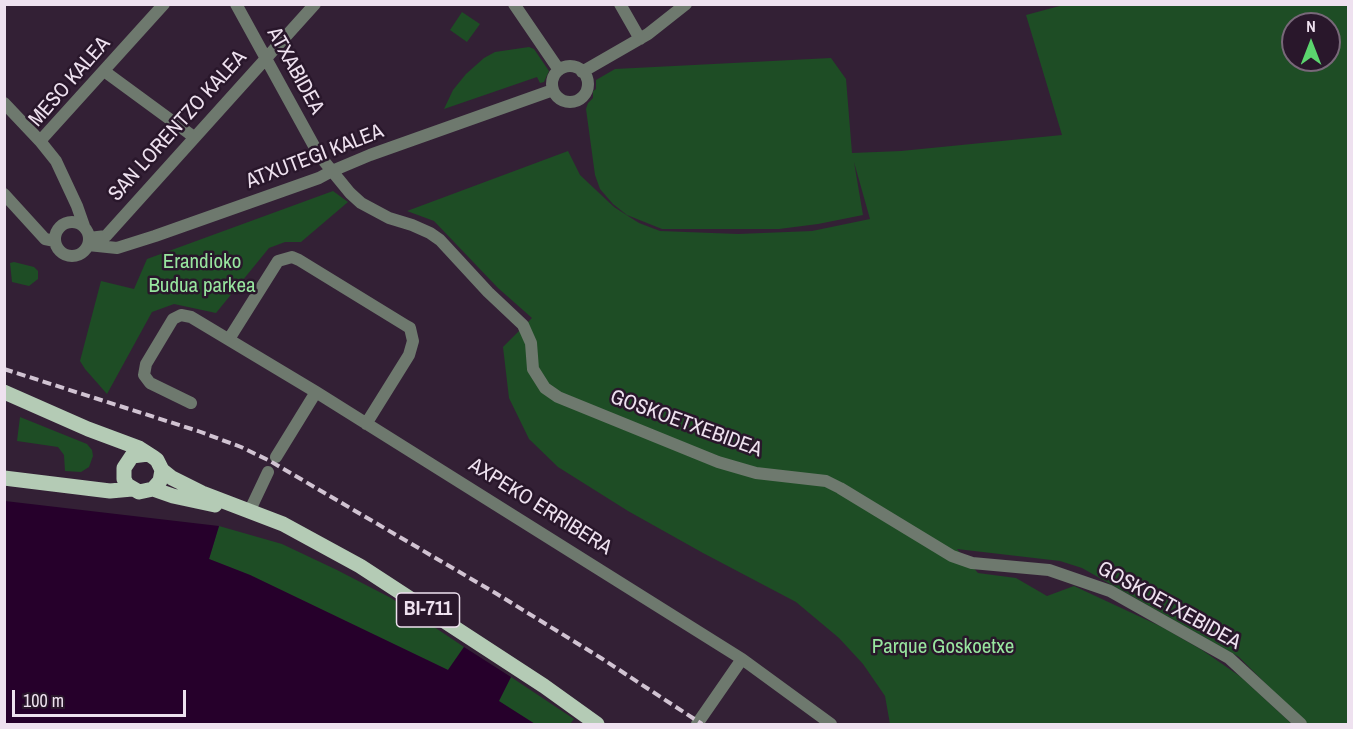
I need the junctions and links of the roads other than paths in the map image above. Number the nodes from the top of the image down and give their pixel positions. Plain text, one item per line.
1 (164, 4) edge
2 (236, 4) edge
3 (315, 4) edge
4 (514, 4) edge
5 (620, 4) edge
6 (686, 4) edge
7 (640, 39) junction
8 (266, 59) junction
9 (559, 70) junction
10 (104, 71) junction
11 (582, 72) junction
12 (553, 90) junction
13 (4, 103) edge
14 (194, 137) junction
15 (40, 141) junction
16 (332, 171) junction
17 (4, 194) edge
18 (84, 226) junction
19 (55, 241) junction
20 (89, 242) junction
21 (229, 339) junction
22 (531, 343) joint
23 (4, 392) edge
24 (316, 392) junction
25 (191, 403) dead end
26 (366, 424) junction
27 (106, 435) junction
28 (148, 454) junction
29 (276, 457) dead end
30 (124, 468) junction
31 (162, 470) junction
32 (4, 472) edge
33 (268, 472) dead end
34 (4, 478) edge
35 (132, 489) junction
36 (153, 489) junction
37 (250, 510) junction
38 (742, 659) junction
39 (597, 724) edge
40 (697, 724) edge
41 (831, 724) edge
42 (1301, 724) edge

1 - 10 street, MESO KALEA
2 - 8 street, ATXABIDEA
3 - 8 street, SAN LORENTZO KALEA
4 - 9 street
5 - 7 street
6 - 7 street
7 - 11 street
8 - 14 street, SAN LORENTZO KALEA
8 - 16 street, ATXABIDEA
9 - 11 street
9 - 12 street
10 - 14 street
10 - 15 street, MESO KALEA
11 - 12 street
12 - 16 street, ATXUTEGI KALEA
13 - 15 street
14 - 20 street, SAN LORENTZO KALEA
15 - 18 street, MESO KALEA
16 - 20 street, ATXUTEGI KALEA
16 - 22 street, ATXABIDEA
17 - 19 street
18 - 19 street
18 - 20 street
19 - 20 street
21 - 24 street, AXPEKO ERRIBERA
21 - 25 street, AXPEKO ERRIBERA
21 - 26 street
22 - 42 street, GOSKOETXEBIDEA
23 - 27 main road
24 - 26 street, AXPEKO ERRIBERA
24 - 29 street
26 - 38 street, AXPEKO ERRIBERA
27 - 28 main road
27 - 30 main road
28 - 30 main road
28 - 31 main road, BI-711
30 - 32 main road
30 - 35 main road
31 - 36 main road
31 - 37 main road, BI-711
33 - 37 street
34 - 35 main road, BI-711
35 - 36 main road, BI-711
36 - 37 main road, BI-711
37 - 39 main road, BI-711
38 - 40 street
38 - 41 street, AXPEKO ERRIBERA

